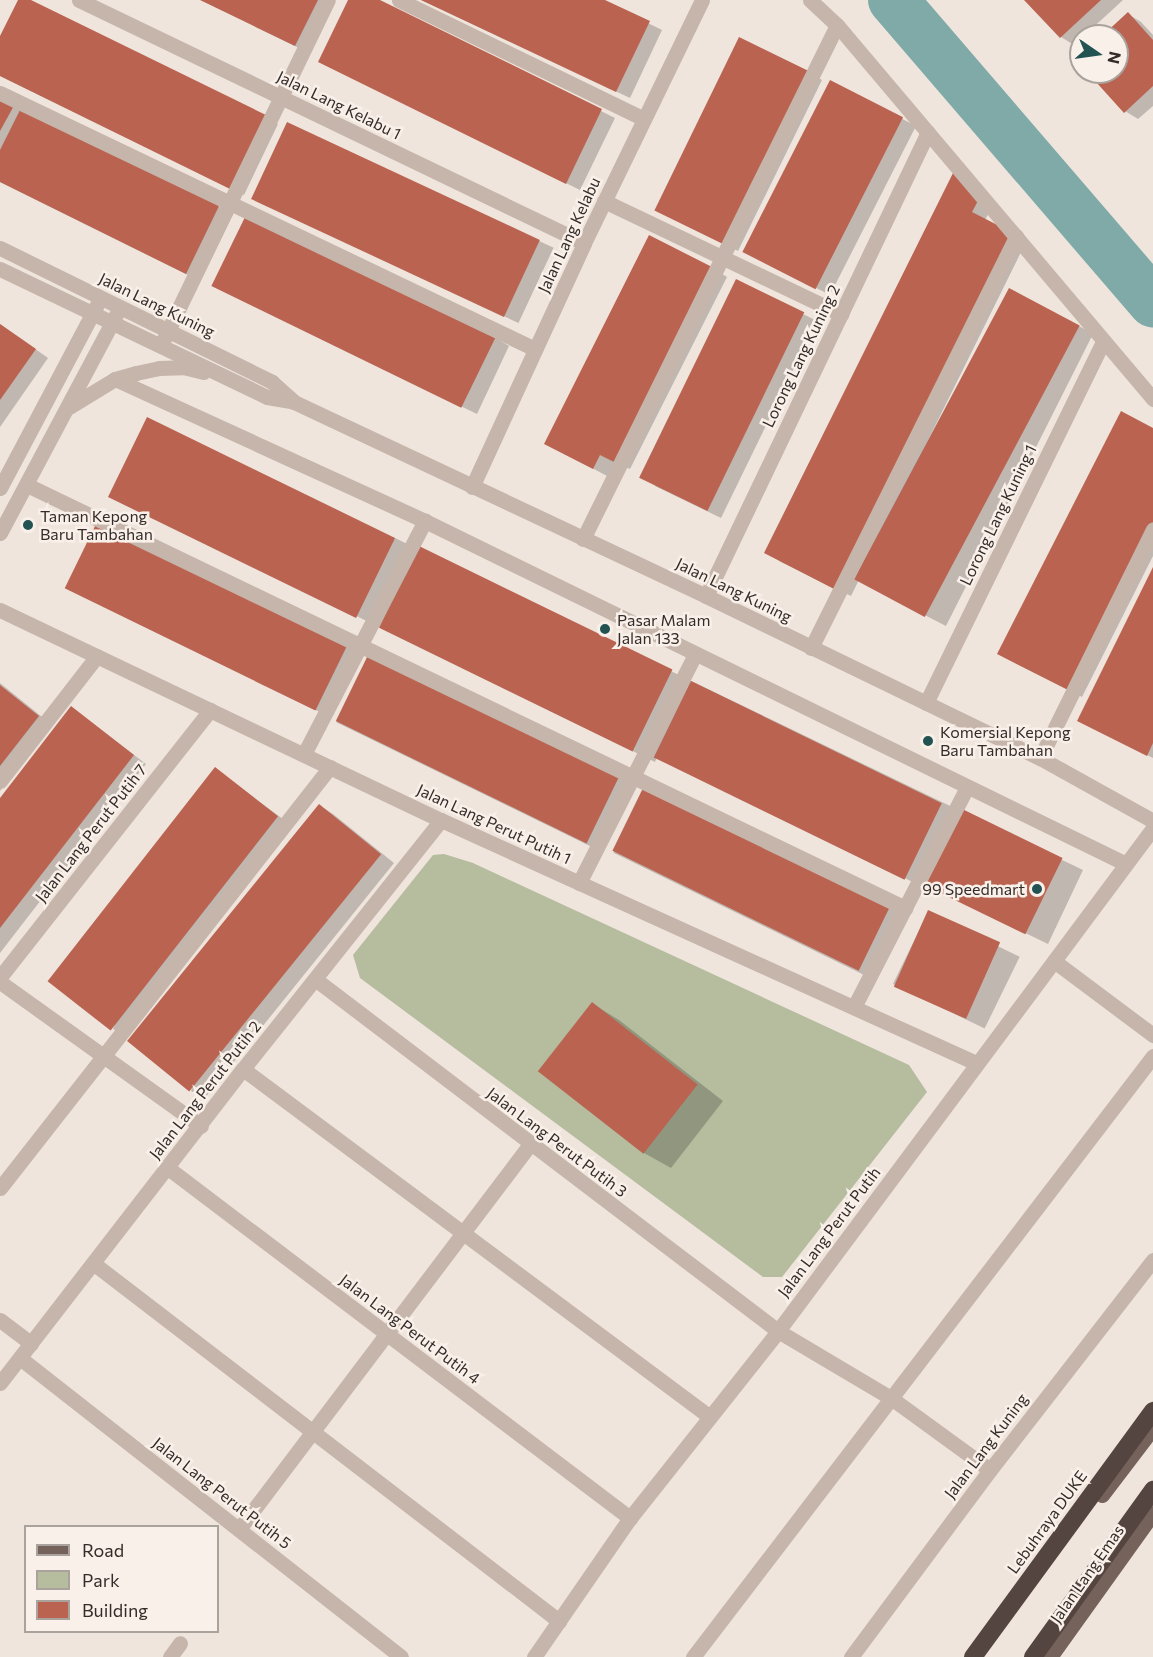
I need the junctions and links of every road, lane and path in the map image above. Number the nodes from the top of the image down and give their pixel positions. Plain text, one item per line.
1 (79, 0) edge
2 (328, 0) edge
3 (399, 0) edge
4 (810, 0) edge
5 (699, 1) edge
6 (837, 25) junction
7 (0, 93) edge
8 (280, 96) junction
9 (644, 120) junction
10 (928, 132) junction
11 (604, 201) junction
12 (229, 203) junction
13 (1016, 236) junction
14 (584, 243) junction
15 (0, 248) edge
16 (722, 258) junction
17 (0, 269) edge
18 (101, 297) junction
19 (121, 307) junction
20 (92, 313) junction
21 (841, 314) junction
22 (112, 322) junction
23 (168, 330) junction
24 (1103, 342) junction
25 (161, 345) junction
26 (535, 349) junction
27 (115, 379) junction
28 (232, 379) junction
29 (1153, 399) edge
30 (294, 402) junction
31 (66, 409) junction
32 (27, 485) junction
33 (0, 488) edge
34 (472, 488) junction
35 (424, 521) junction
36 (1153, 530) edge
37 (0, 533) edge
38 (583, 539) junction
39 (706, 596) junction
40 (0, 609) edge
41 (361, 644) junction
42 (811, 648) junction
43 (695, 654) junction
44 (97, 656) junction
45 (926, 703) junction
46 (210, 710) junction
47 (304, 754) junction
48 (1040, 758) junction
49 (330, 767) junction
50 (633, 776) junction
51 (0, 781) edge
52 (967, 787) junction
53 (441, 820) junction
54 (1153, 821) edge
55 (1153, 828) edge
56 (1126, 864) junction
57 (579, 883) junction
58 (905, 908) junction
59 (1054, 960) junction
60 (0, 978) edge
61 (315, 980) junction
62 (0, 982) edge
63 (854, 1007) junction
64 (1153, 1035) edge
65 (102, 1055) junction
66 (1153, 1056) edge
67 (976, 1064) junction
68 (243, 1069) junction
69 (201, 1126) junction
70 (530, 1144) junction
71 (168, 1168) junction
72 (0, 1188) edge
73 (464, 1233) junction
74 (1153, 1260) edge
75 (93, 1263) junction
76 (0, 1320) edge
77 (778, 1331) junction
78 (388, 1334) junction
79 (31, 1343) junction
80 (20, 1358) junction
81 (0, 1383) edge
82 (891, 1398) junction
83 (1153, 1411) edge
84 (710, 1417) junction
85 (1153, 1428) edge
86 (312, 1433) junction
87 (990, 1470) junction
88 (1153, 1490) edge
89 (1153, 1513) edge
90 (630, 1518) junction
91 (239, 1529) junction
92 (559, 1621) junction
93 (180, 1643) dead end
94 (170, 1657) edge
95 (402, 1657) edge
96 (534, 1657) edge
97 (693, 1657) edge
98 (851, 1657) edge
99 (972, 1657) edge
100 (979, 1657) edge
101 (1034, 1657) edge
102 (1050, 1657) edge

1 - 8 street, Jalan Lang Kelabu 1
2 - 8 street
3 - 9 street
4 - 6 street
5 - 9 street, Jalan Lang Kelabu
6 - 10 street
6 - 16 street
7 - 12 street
8 - 12 street
8 - 14 street, Jalan Lang Kelabu 1
9 - 11 street, Jalan Lang Kelabu
10 - 13 street
10 - 21 street, Lorong Lang Kuning 2
11 - 14 street, Jalan Lang Kelabu
11 - 16 street
12 - 23 street
12 - 26 street
13 - 24 street
13 - 42 street
14 - 26 street, Jalan Lang Kelabu
15 - 18 street, Jalan Lang Kuning
16 - 21 street
16 - 38 street
17 - 20 street, Jalan Lang Kuning
18 - 19 street, Jalan Lang Kuning
18 - 20 street
19 - 22 street
19 - 23 street, Jalan Lang Kuning
20 - 22 street, Jalan Lang Kuning
20 - 33 street
21 - 39 street, Lorong Lang Kuning 2
22 - 25 street, Jalan Lang Kuning
22 - 31 street
23 - 25 street
23 - 30 street, Jalan Lang Kuning
24 - 29 street
24 - 45 street, Lorong Lang Kuning 1
25 - 28 street, Jalan Lang Kuning
26 - 34 street, Jalan Lang Kelabu
27 - 28 street
27 - 31 street
27 - 35 street
28 - 30 street, Jalan Lang Kuning
30 - 34 street, Jalan Lang Kuning
31 - 32 street
32 - 37 street
32 - 41 street
34 - 38 street, Jalan Lang Kuning
35 - 41 street
35 - 43 street
36 - 48 street
38 - 39 street, Jalan Lang Kuning
39 - 42 street, Jalan Lang Kuning
40 - 44 street, Jalan Lang Perut Putih 1
41 - 47 street
41 - 50 street
42 - 45 street, Jalan Lang Kuning
43 - 50 street
43 - 52 street
44 - 46 street, Jalan Lang Perut Putih 1
44 - 51 street
45 - 48 street, Jalan Lang Kuning
46 - 47 street, Jalan Lang Perut Putih 1
46 - 60 street, Jalan Lang Perut Putih 7
47 - 49 street, Jalan Lang Perut Putih 1
48 - 54 street, Jalan Lang Kuning
49 - 53 street, Jalan Lang Perut Putih 1
49 - 65 street
50 - 57 street
50 - 58 street
52 - 56 street
52 - 58 street
53 - 57 street, Jalan Lang Perut Putih 1
53 - 61 street, Jalan Lang Perut Putih 2
55 - 56 street, Jalan Lang Perut Putih
56 - 59 street, Jalan Lang Perut Putih
57 - 63 street, Jalan Lang Perut Putih 1
58 - 63 street
59 - 64 street
59 - 67 street, Jalan Lang Perut Putih
61 - 68 street, Jalan Lang Perut Putih 2
61 - 70 street, Jalan Lang Perut Putih 3
62 - 65 street
63 - 67 street, Jalan Lang Perut Putih 1
65 - 69 street
65 - 72 street
66 - 82 street
67 - 77 street, Jalan Lang Perut Putih
68 - 69 street, Jalan Lang Perut Putih 2
68 - 73 street
69 - 71 street, Jalan Lang Perut Putih 2
70 - 73 street
70 - 77 street, Jalan Lang Perut Putih 3
71 - 75 street, Jalan Lang Perut Putih 2
71 - 78 street, Jalan Lang Perut Putih 4
73 - 78 street
73 - 84 street
74 - 87 street, Jalan Lang Kuning
75 - 79 street, Jalan Lang Perut Putih 2
75 - 86 street
76 - 79 street
77 - 82 street, Jalan Lang Perut Putih 3
77 - 84 street, Jalan Lang Perut Putih
78 - 86 street
78 - 90 street, Jalan Lang Perut Putih 4
79 - 80 street, Jalan Lang Perut Putih 2
80 - 81 street, Jalan Lang Perut Putih 2
80 - 91 street, Jalan Lang Perut Putih 5
82 - 87 street, Jalan Lang Perut Putih 3
82 - 97 street
83 - 99 highway, Lebuhraya DUKE
84 - 90 street, Jalan Lang Perut Putih
85 - 100 main road, Jalan Lang Emas
86 - 91 street
86 - 92 street
87 - 98 street, Jalan Lang Kuning
88 - 101 highway
89 - 102 main road, Jalan Lang Emas
90 - 92 street, Jalan Lang Perut Putih
91 - 95 street, Jalan Lang Perut Putih 5
92 - 96 street, Jalan Lang Perut Putih
93 - 94 street

